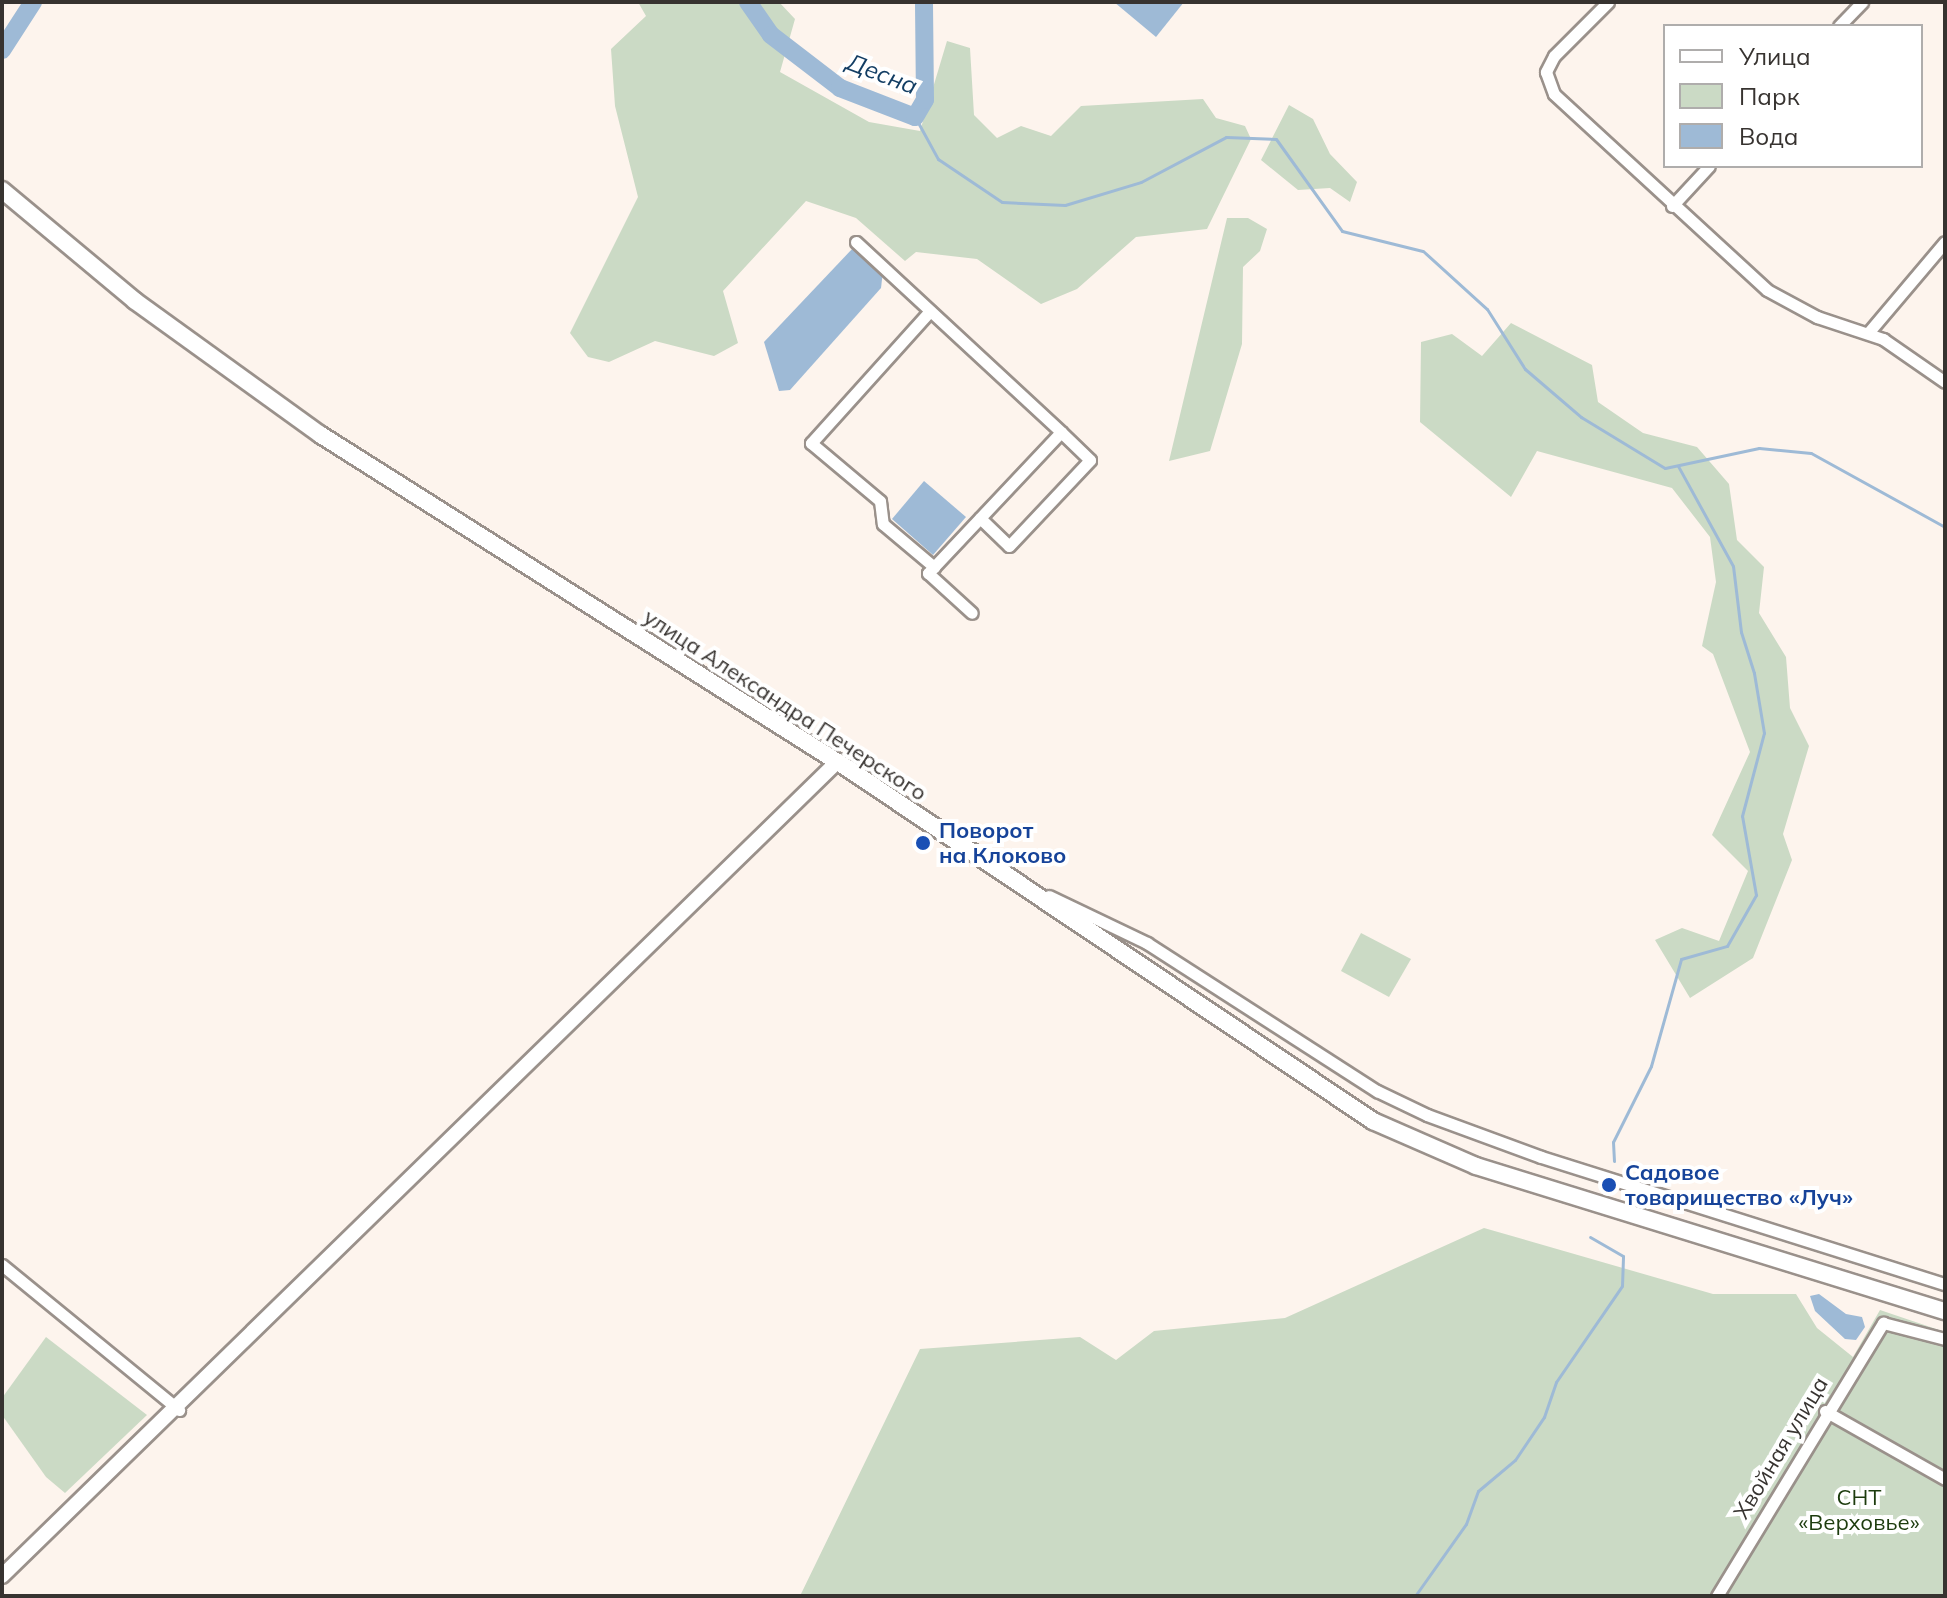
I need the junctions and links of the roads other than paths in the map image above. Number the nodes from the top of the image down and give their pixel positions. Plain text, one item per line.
1 (1608, 2) edge
2 (1862, 2) edge
3 (1841, 24) edge
4 (1707, 168) edge
5 (2, 190) edge
6 (1672, 206) junction
7 (856, 242) dead end
8 (1945, 242) edge
9 (930, 311) junction
10 (1868, 333) junction
11 (1945, 382) edge
12 (1061, 432) junction
13 (980, 518) junction
14 (934, 567) junction
15 (972, 613) dead end
16 (837, 762) junction
17 (1004, 874) junction
18 (2, 1265) edge
19 (1945, 1284) edge
20 (1945, 1311) edge
21 (1945, 1339) edge
22 (179, 1410) junction
23 (1825, 1411) junction
24 (1945, 1479) edge
25 (5, 1568) edge
26 (1720, 1595) edge

1 - 6 street
2 - 3 street
4 - 6 street
5 - 16 main road, улица Александра Печерского
6 - 10 street
7 - 9 street
8 - 10 street
9 - 12 street
9 - 14 street
10 - 11 street
12 - 13 street
12 - 13 street
13 - 14 street
14 - 15 street
16 - 17 main road, улица Александра Печерского
16 - 22 street
17 - 19 street
17 - 20 main road, улица Александра Печерского
18 - 22 street
21 - 23 street, Хвойная улица
22 - 25 street
23 - 24 street
23 - 26 street, Хвойная улица

